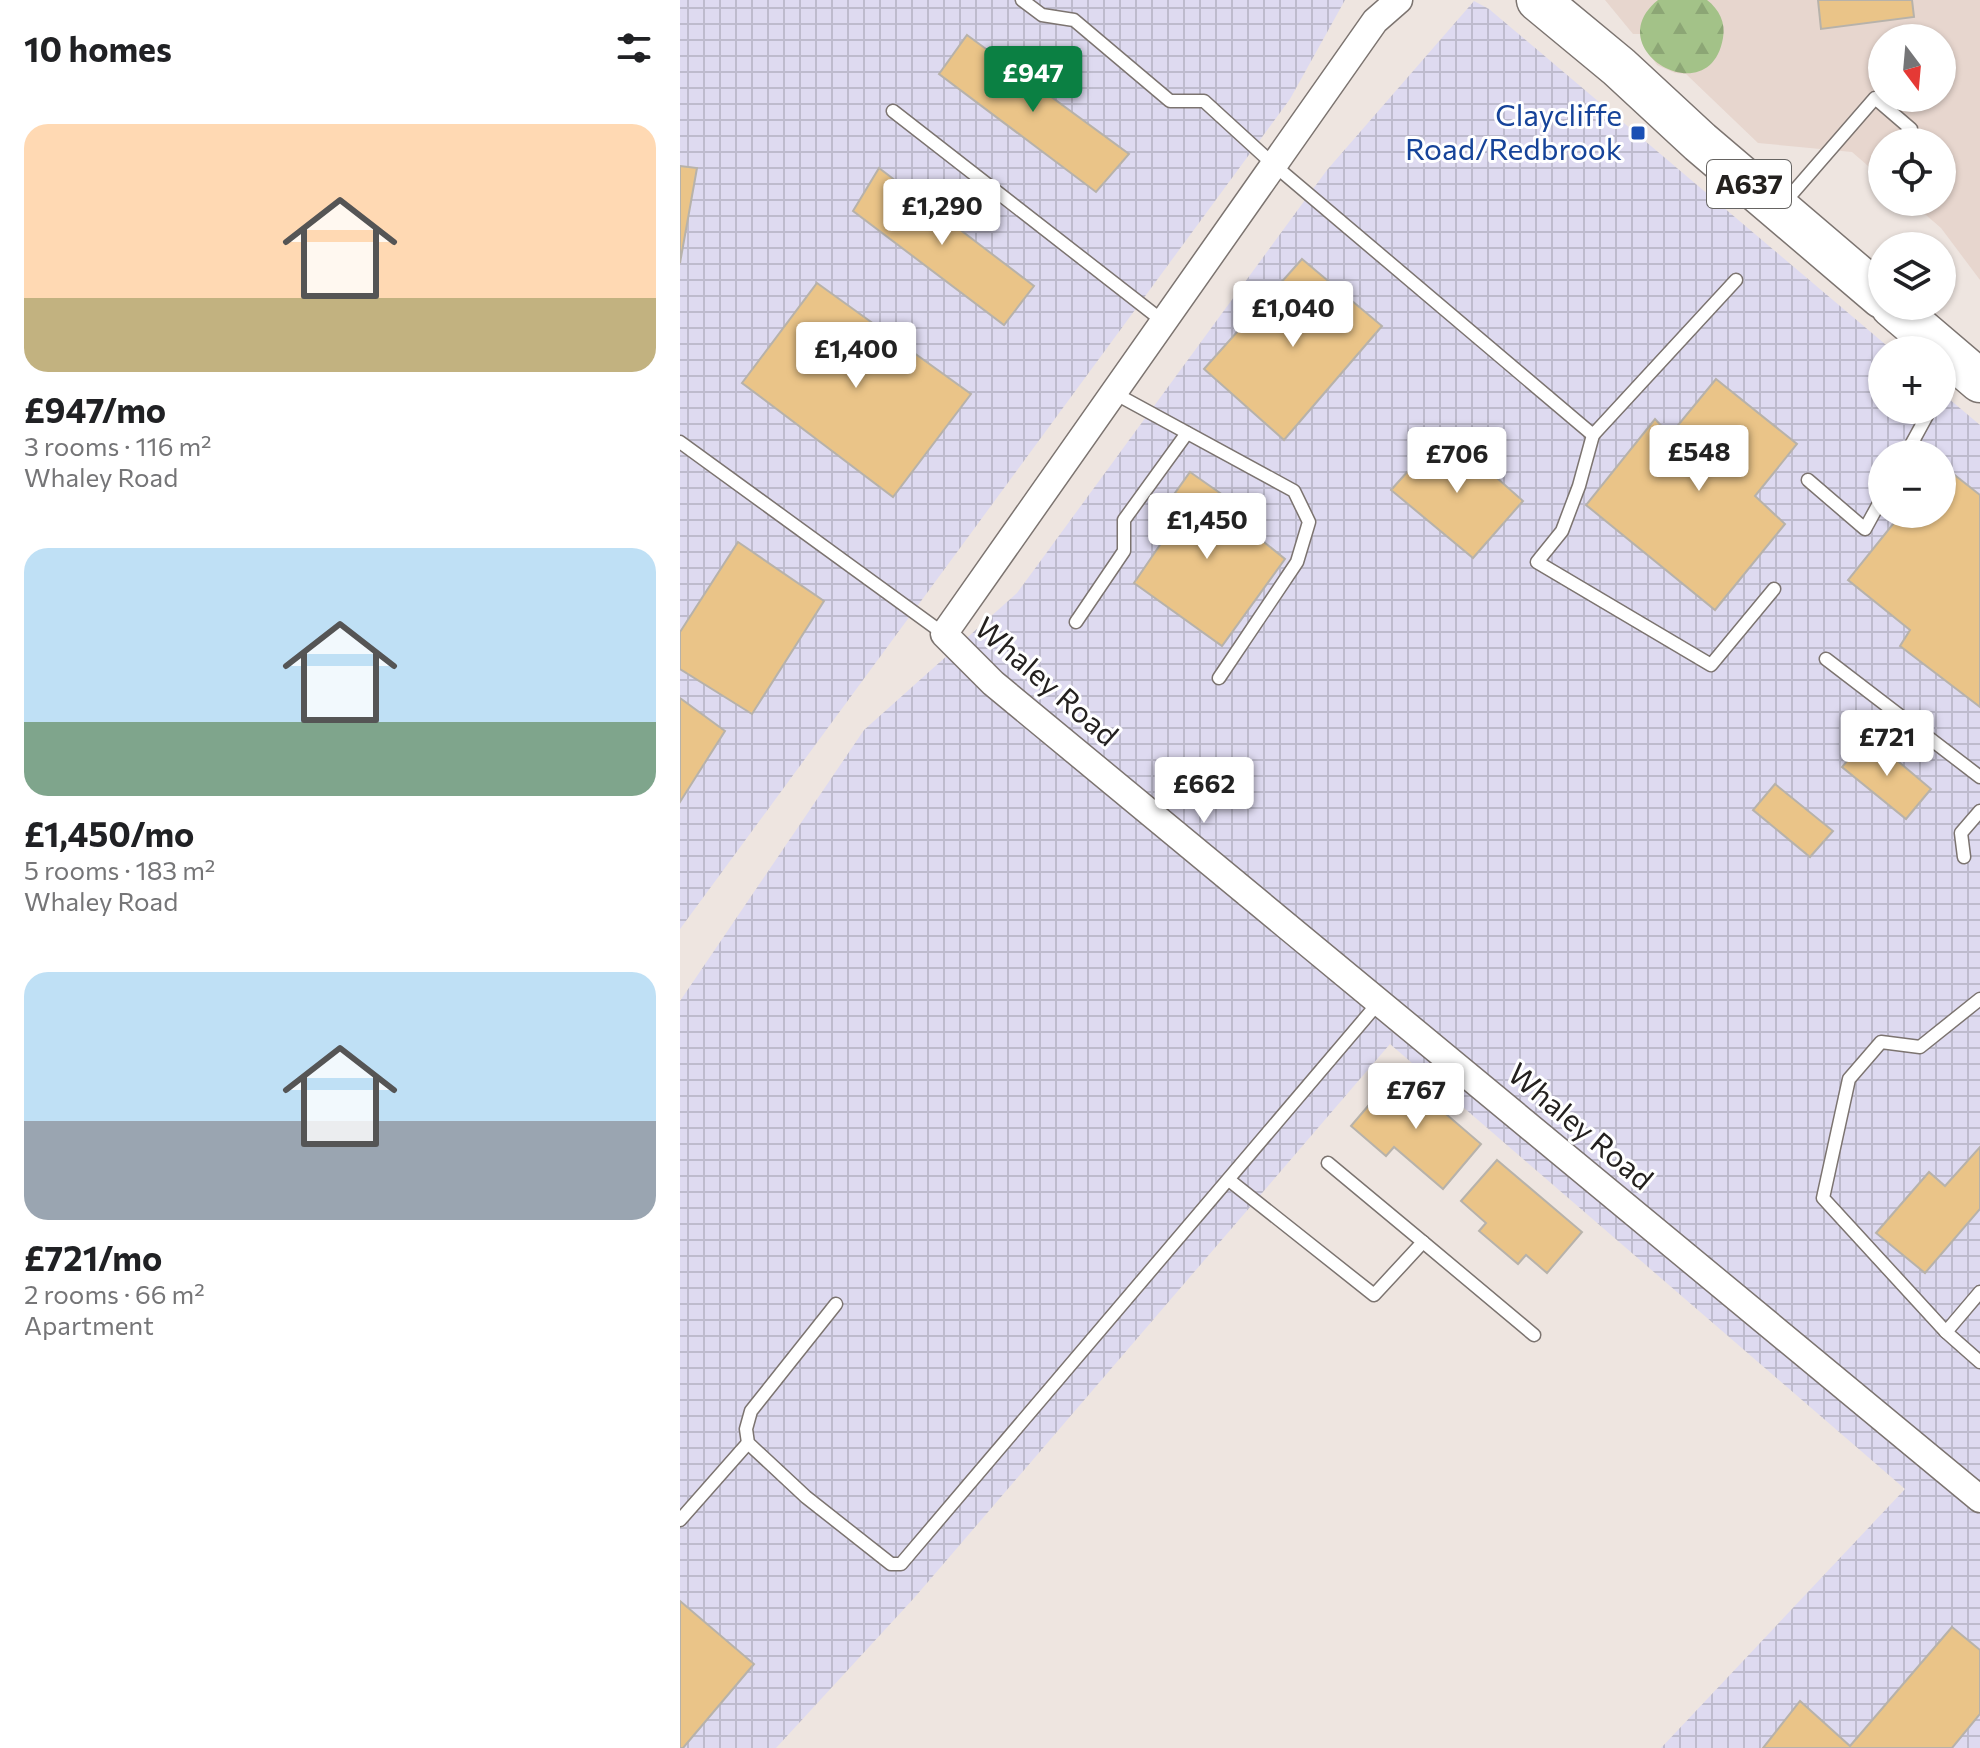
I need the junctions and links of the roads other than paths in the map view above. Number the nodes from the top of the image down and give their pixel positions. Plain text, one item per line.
1 (1022, 0) edge
2 (1399, 0) edge
3 (1538, 0) edge
4 (1566, 0) edge
5 (1379, 11) edge
6 (1619, 67) junction
7 (893, 111) dead end
8 (1910, 128) edge
9 (1274, 165) junction
10 (1778, 209) junction
11 (1736, 280) dead end
12 (1868, 285) edge
13 (1905, 320) edge
14 (1164, 322) junction
15 (1960, 377) edge
16 (1114, 393) junction
17 (1187, 433) junction
18 (1593, 435) junction
19 (680, 442) edge
20 (1808, 480) dead end
21 (1868, 524) edge
22 (1774, 589) dead end
23 (1076, 622) dead end
24 (944, 634) junction
25 (1826, 659) dead end
26 (1219, 678) dead end
27 (1980, 777) edge
28 (1980, 811) edge
29 (1964, 857) dead end
30 (1980, 999) edge
31 (1379, 1002) junction
32 (1328, 1163) dead end
33 (1229, 1180) junction
34 (1423, 1242) junction
35 (1980, 1292) edge
36 (836, 1304) dead end
37 (1946, 1332) junction
38 (1534, 1335) dead end
39 (1980, 1362) edge
40 (748, 1443) junction
41 (1980, 1499) edge
42 (680, 1520) edge

1 - 9 lane
2 - 5 street, Whaley Road
3 - 6 highway, A637
4 - 6 highway, A637
5 - 9 street, Whaley Road
6 - 10 highway, A637
7 - 14 lane
8 - 10 lane
9 - 14 street, Whaley Road
9 - 18 lane
10 - 12 highway, A637
11 - 18 lane
13 - 15 highway
14 - 16 street, Whaley Road
16 - 17 lane
16 - 24 street, Whaley Road
17 - 23 lane
17 - 26 lane
18 - 22 lane
19 - 24 lane
20 - 21 lane
24 - 31 street, Whaley Road
25 - 27 lane
28 - 29 lane
30 - 37 lane
31 - 33 lane
31 - 41 street, Whaley Road
32 - 34 lane
33 - 34 lane
33 - 40 lane
34 - 38 lane
35 - 37 lane
36 - 40 lane
37 - 39 lane
40 - 42 lane

